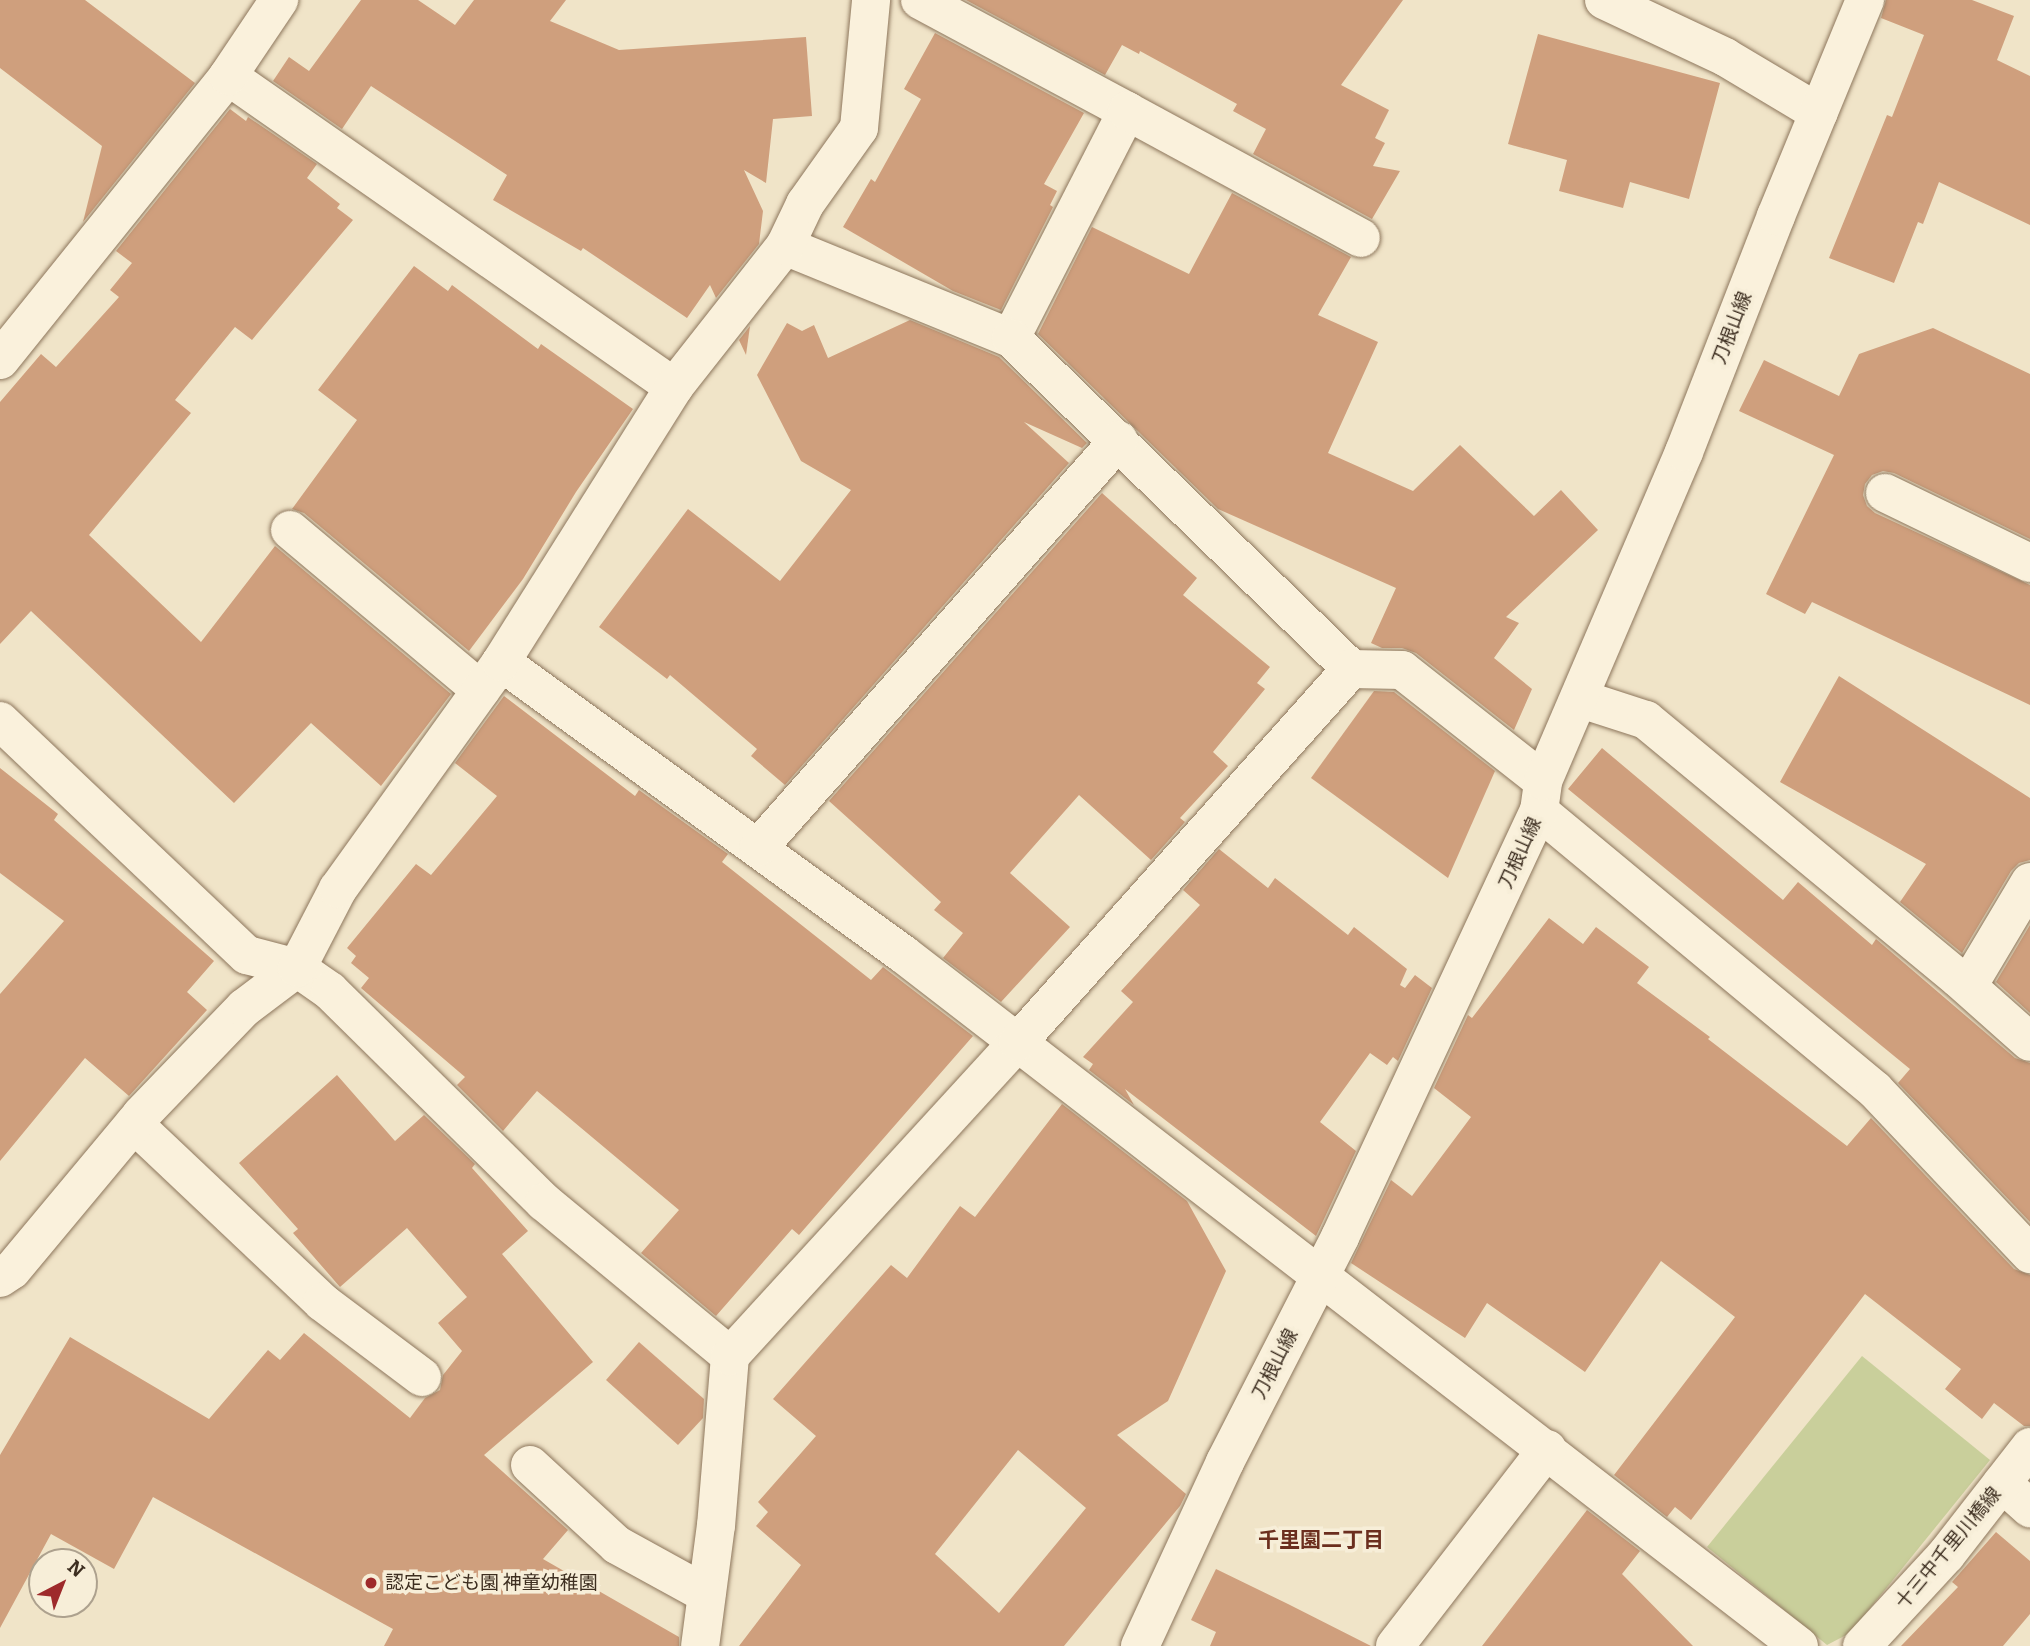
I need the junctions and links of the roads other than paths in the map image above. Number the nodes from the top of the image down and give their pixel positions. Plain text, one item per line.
1 (279, 0) edge
2 (871, 0) edge
3 (920, 0) edge
4 (1604, 0) edge
5 (1865, 0) edge
6 (228, 76) junction
7 (1127, 111) junction
8 (1819, 113) junction
9 (1362, 237) dead end
10 (785, 246) junction
11 (1011, 338) junction
12 (0, 360) edge
13 (674, 387) junction
14 (1119, 440) junction
15 (1885, 493) dead end
16 (290, 530) dead end
17 (2030, 563) edge
18 (1351, 669) junction
19 (491, 676) junction
20 (1581, 699) junction
21 (1, 723) edge
22 (1541, 796) junction
23 (759, 847) junction
24 (2030, 883) edge
25 (297, 968) junction
26 (1968, 986) junction
27 (1018, 1042) junction
28 (2030, 1042) edge
29 (134, 1124) junction
30 (2030, 1254) edge
31 (1320, 1276) junction
32 (0, 1278) edge
33 (730, 1356) junction
34 (422, 1377) dead end
35 (2030, 1447) edge
36 (1546, 1449) junction
37 (530, 1465) dead end
38 (2002, 1483) junction
39 (2030, 1508) edge
40 (706, 1594) junction
41 (700, 1646) edge
42 (1140, 1646) edge
43 (1395, 1646) edge
44 (1799, 1646) edge
45 (1862, 1646) edge

1 - 6 street
2 - 10 street
3 - 7 street
4 - 8 street
5 - 8 street, 刀根山線
6 - 12 street
6 - 13 street
7 - 9 street
7 - 11 street
8 - 20 street, 刀根山線
10 - 11 street
10 - 13 street
11 - 14 street
13 - 19 street
14 - 18 street
14 - 23 street
15 - 17 street
16 - 19 street
18 - 22 street
18 - 27 street
19 - 23 street
19 - 25 street
20 - 22 street, 刀根山線
20 - 26 street
21 - 25 street
22 - 30 street
22 - 31 street, 刀根山線
23 - 27 street
24 - 26 street
25 - 29 street
25 - 33 street
26 - 28 street
27 - 31 street
27 - 33 street
29 - 32 street
29 - 34 street
31 - 36 street
31 - 42 street, 刀根山線
33 - 40 street
35 - 38 street, 十三中千里川橋線
36 - 43 street
36 - 44 street
37 - 40 street
38 - 39 street
38 - 45 street, 十三中千里川橋線
40 - 41 street

